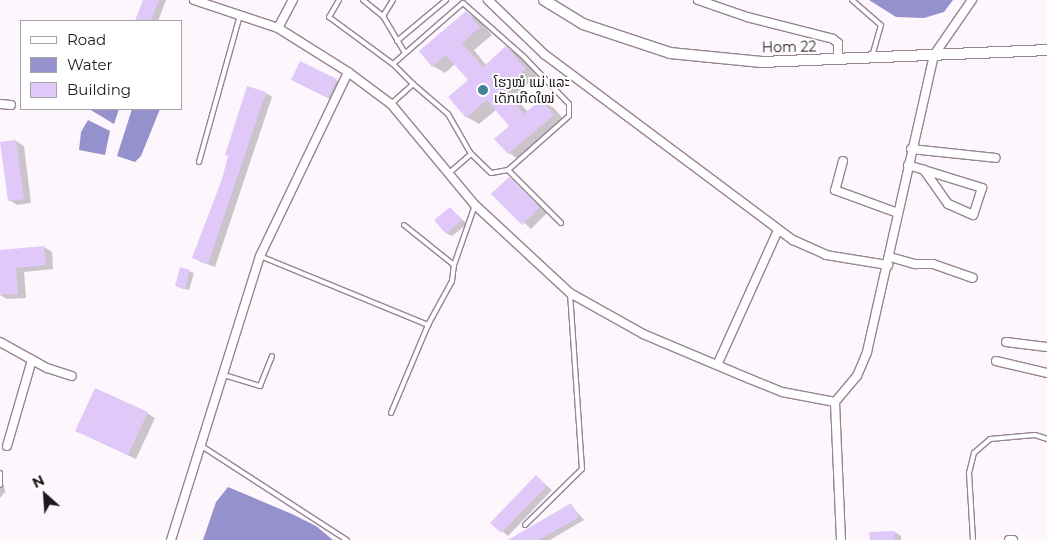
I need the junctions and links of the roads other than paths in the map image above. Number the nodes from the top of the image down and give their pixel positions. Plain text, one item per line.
1 (195, 0) edge
2 (293, 0) edge
3 (339, 0) edge
4 (364, 0) edge
5 (393, 0) edge
6 (446, 0) edge
7 (456, 0) edge
8 (488, 0) edge
9 (544, 0) edge
10 (698, 0) edge
11 (852, 0) edge
12 (972, 0) edge
13 (463, 3) junction
14 (240, 13) junction
15 (383, 16) junction
16 (278, 28) junction
17 (398, 41) junction
18 (1047, 50) edge
19 (405, 53) junction
20 (934, 55) junction
21 (872, 58) junction
22 (838, 59) junction
23 (393, 64) junction
24 (348, 72) junction
25 (413, 84) junction
26 (0, 104) edge
27 (391, 104) junction
28 (10, 105) dead end
29 (911, 149) junction
30 (470, 154) junction
31 (996, 158) dead end
32 (842, 161) dead end
33 (199, 162) dead end
34 (908, 165) junction
35 (508, 170) junction
36 (924, 170) junction
37 (450, 172) junction
38 (475, 204) junction
39 (898, 213) junction
40 (561, 223) dead end
41 (404, 225) dead end
42 (778, 230) junction
43 (260, 256) junction
44 (889, 261) junction
45 (454, 265) junction
46 (973, 278) dead end
47 (570, 294) junction
48 (428, 325) junction
49 (0, 342) edge
50 (1006, 342) dead end
51 (1047, 347) edge
52 (272, 356) dead end
53 (32, 360) junction
54 (996, 361) dead end
55 (718, 363) junction
56 (1047, 373) edge
57 (221, 374) junction
58 (72, 376) dead end
59 (835, 402) junction
60 (391, 413) dead end
61 (1047, 439) edge
62 (200, 445) junction
63 (8, 446) dead end
64 (0, 473) edge
65 (0, 485) edge
66 (524, 525) dead end
67 (171, 540) edge
68 (347, 540) edge
69 (841, 540) edge
70 (973, 540) edge
71 (1009, 540) edge
72 (1013, 540) edge

1 - 14 street
2 - 16 street
3 - 23 lane
4 - 15 lane
5 - 15 lane
6 - 17 lane
7 - 13 lane
8 - 42 street
9 - 22 street, Hom 22
10 - 22 street
11 - 21 lane
12 - 20 street
13 - 19 lane
13 - 35 lane
14 - 16 street
14 - 33 lane
15 - 17 lane
16 - 24 street
17 - 19 lane
18 - 20 street, Hom 22
19 - 23 lane
20 - 21 street, Hom 22
20 - 29 street
21 - 22 street, Hom 22
23 - 25 lane
24 - 27 street
24 - 43 street
25 - 27 lane
25 - 30 lane
26 - 28 street
27 - 37 street
29 - 31 street
29 - 34 street
30 - 35 lane
30 - 37 lane
32 - 39 street
34 - 36 street
34 - 39 street
35 - 40 lane
36 - 36 street
37 - 38 street
38 - 45 lane
38 - 47 street
39 - 44 street
41 - 45 lane
42 - 44 street
42 - 55 street
43 - 48 lane
43 - 57 street
44 - 46 street
44 - 59 street
45 - 48 lane
47 - 55 street
47 - 66 lane
48 - 60 lane
49 - 53 street
50 - 51 street
52 - 57 lane
53 - 58 street
53 - 63 street
54 - 56 street
55 - 59 street
57 - 62 street
59 - 69 street
61 - 70 lane
62 - 67 street
62 - 68 lane
64 - 65 lane
71 - 72 street

